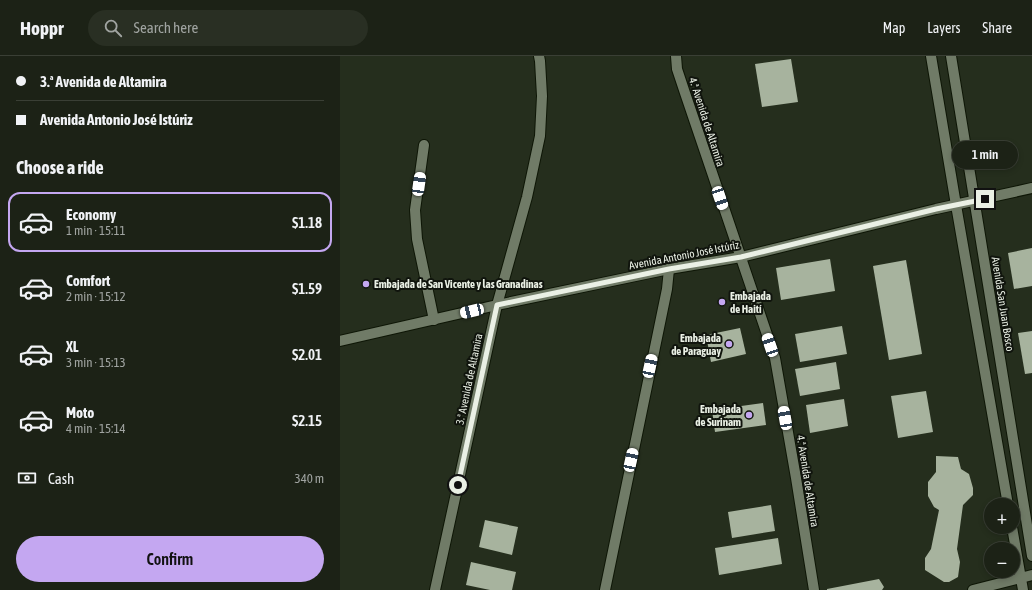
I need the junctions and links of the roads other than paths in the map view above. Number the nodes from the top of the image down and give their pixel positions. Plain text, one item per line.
1 (539, 56) edge
2 (676, 56) edge
3 (932, 56) edge
4 (951, 56) edge
5 (424, 145) dead end
6 (1032, 188) edge
7 (974, 201) junction
8 (956, 205) junction
9 (741, 257) junction
10 (669, 269) junction
11 (497, 305) junction
12 (434, 320) junction
13 (340, 341) edge
14 (1007, 498) edge
15 (1013, 534) edge
16 (1032, 556) edge
17 (1032, 575) edge
18 (1021, 578) junction
19 (435, 590) edge
20 (604, 590) edge
21 (814, 590) edge
22 (974, 590) edge
23 (1023, 590) edge

1 - 11 street, 3.ª Avenida de Altamira
2 - 9 street, 4.ª Avenida de Altamira
3 - 8 street
4 - 7 street, Avenida San Juan Bosco
5 - 12 street
6 - 7 street, Avenida Antonio José Istúriz
7 - 8 street, Avenida Antonio José Istúriz
7 - 16 street, Avenida San Juan Bosco
8 - 9 street, Avenida Antonio José Istúriz
8 - 14 street
9 - 10 street, Avenida Antonio José Istúriz
9 - 21 street, 4.ª Avenida de Altamira
10 - 11 street, Avenida Antonio José Istúriz
10 - 20 street
11 - 12 street, Avenida Antonio José Istúriz
11 - 19 street, 3.ª Avenida de Altamira
12 - 13 street, Avenida Antonio José Istúriz
15 - 18 street
17 - 18 street
18 - 22 street
18 - 23 street

